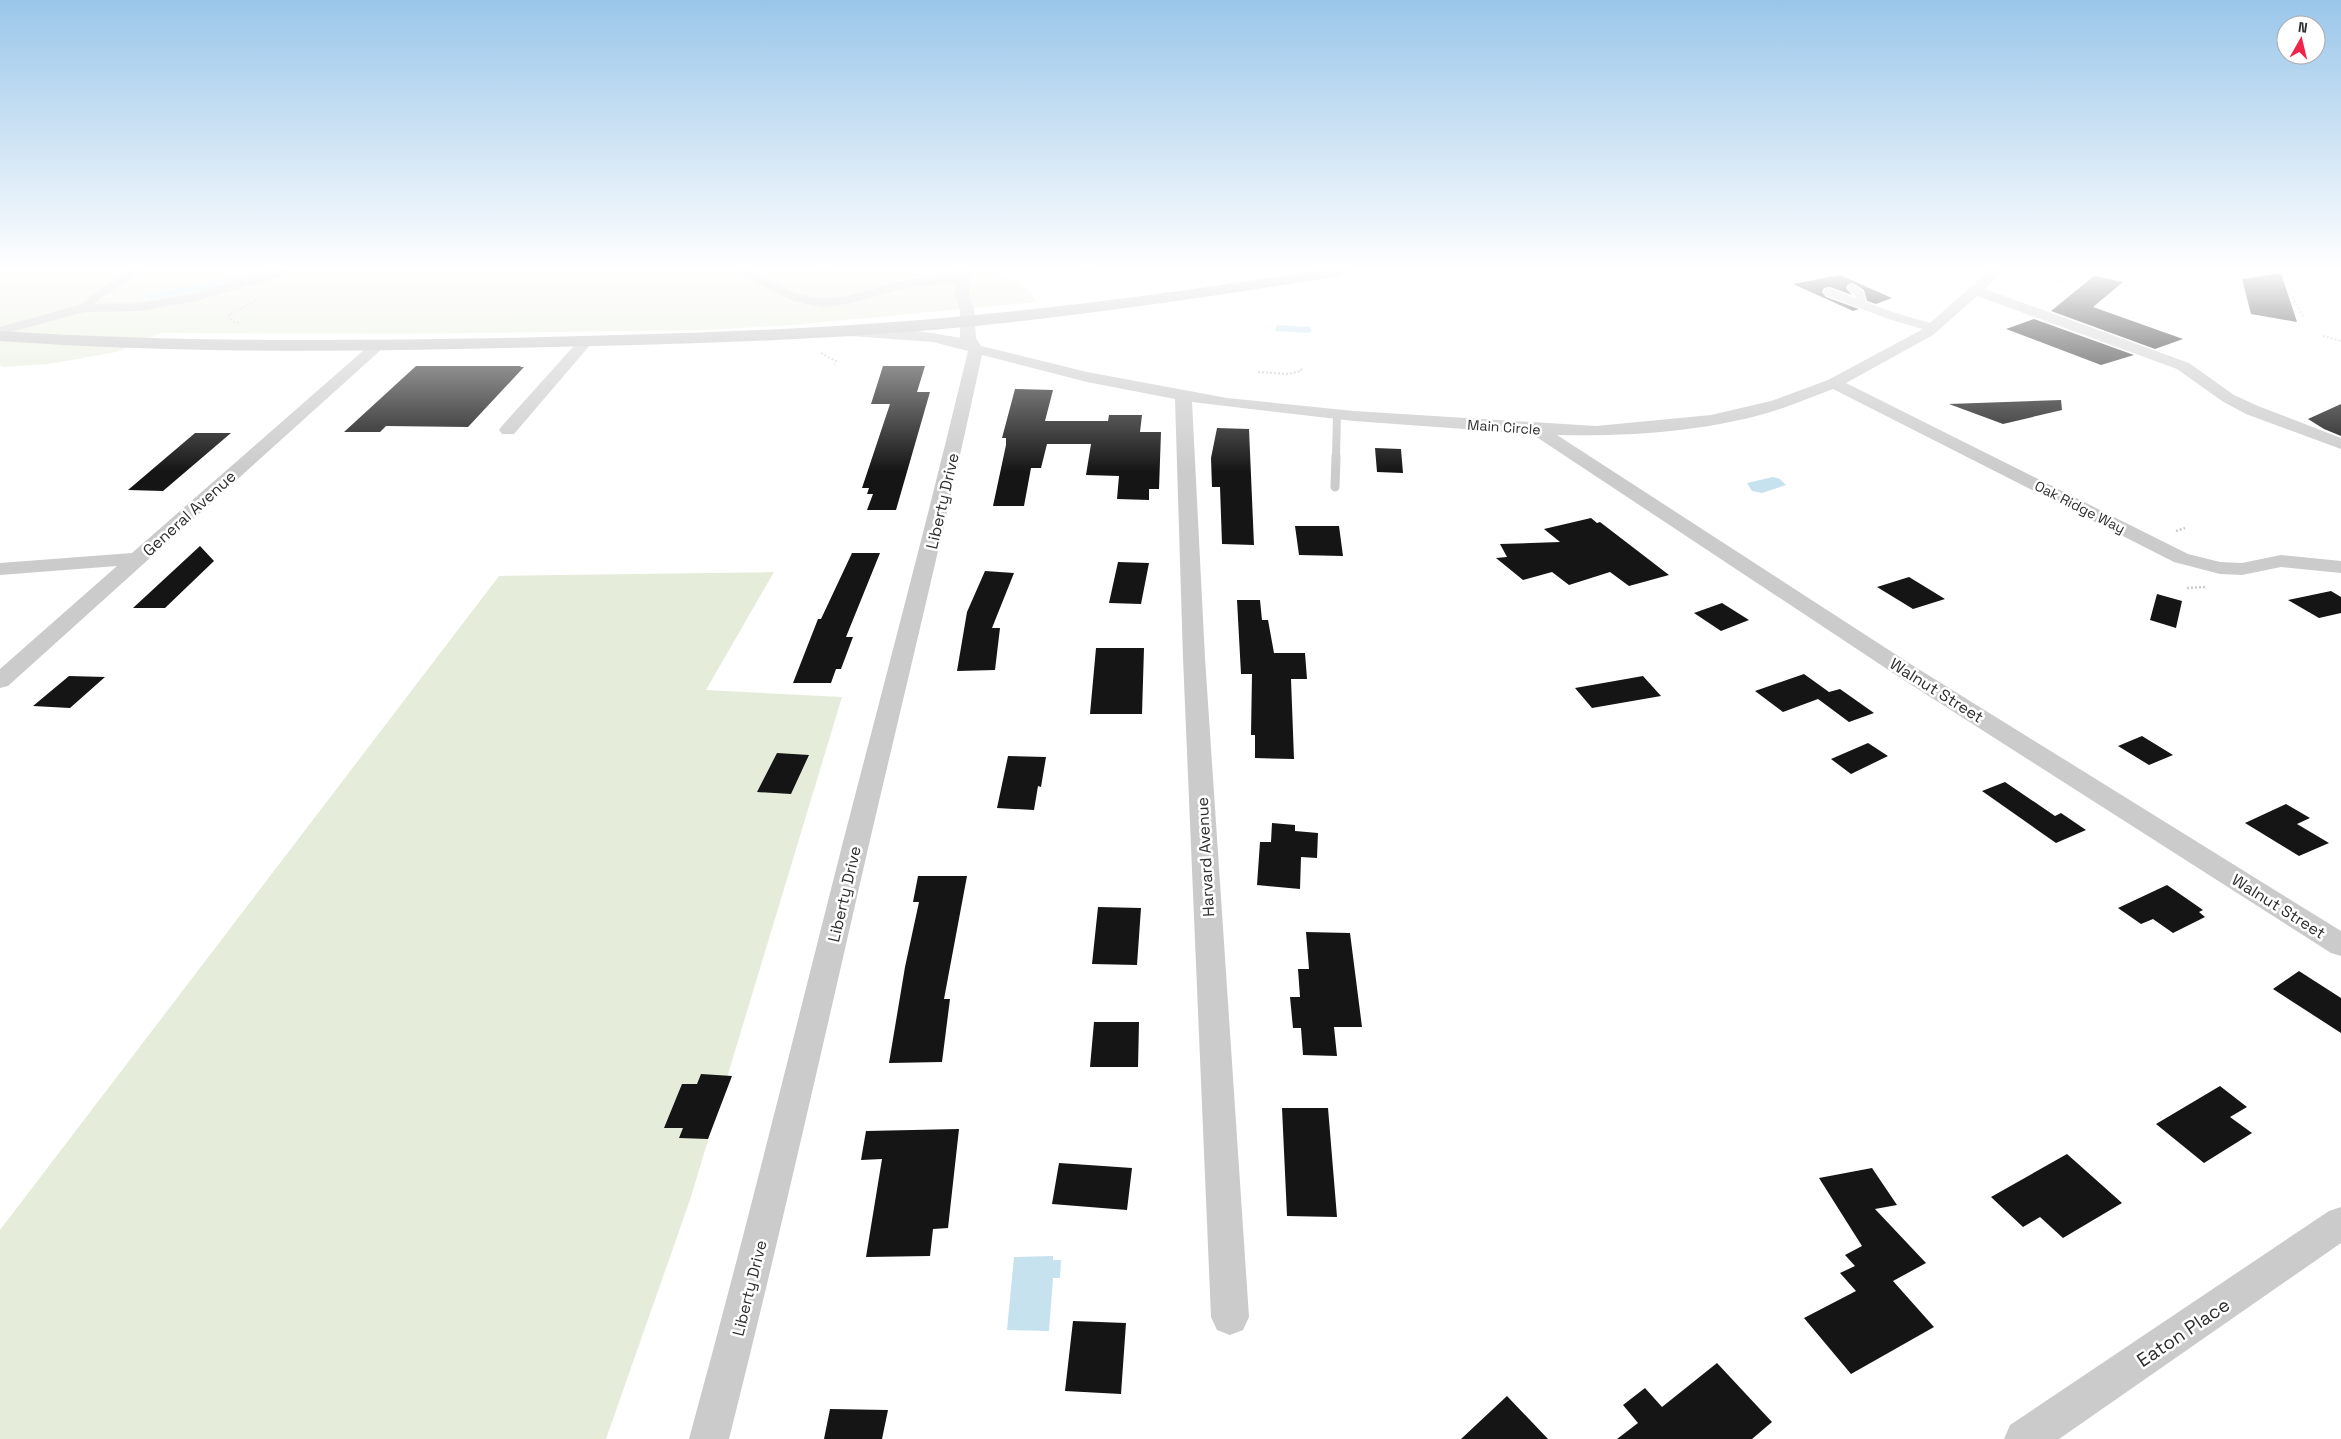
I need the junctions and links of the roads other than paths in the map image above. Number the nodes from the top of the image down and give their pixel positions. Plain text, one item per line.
1 (29, 338) edge
2 (677, 338) edge
3 (928, 338) edge
4 (968, 338) edge
5 (1918, 338) edge
6 (2105, 338) edge
7 (585, 342) junction
8 (378, 345) junction
9 (976, 349) junction
10 (1834, 383) junction
11 (1183, 396) junction
12 (1337, 414) junction
13 (1536, 429) junction
14 (508, 430) dead end
15 (2341, 444) edge
16 (1335, 487) dead end
17 (136, 560) junction
18 (2341, 568) edge
19 (0, 569) edge
20 (0, 681) edge
21 (2341, 945) edge
22 (2341, 1223) edge
23 (1230, 1318) dead end
24 (709, 1439) edge
25 (2024, 1439) edge

1 - 8 main road
2 - 7 main road
3 - 9 street, Main Circle
4 - 9 street
5 - 10 street, Main Circle
6 - 15 street
7 - 8 main road
7 - 14 street
8 - 17 street, General Avenue
9 - 11 street, Main Circle
9 - 24 street, Liberty Drive
10 - 13 street, Main Circle
10 - 18 street, Oak Ridge Way
11 - 12 street, Main Circle
11 - 23 street, Harvard Avenue
12 - 13 street, Main Circle
12 - 16 lane
13 - 21 street, Walnut Street
17 - 19 street
17 - 20 street, General Avenue
22 - 25 street, Eaton Place

